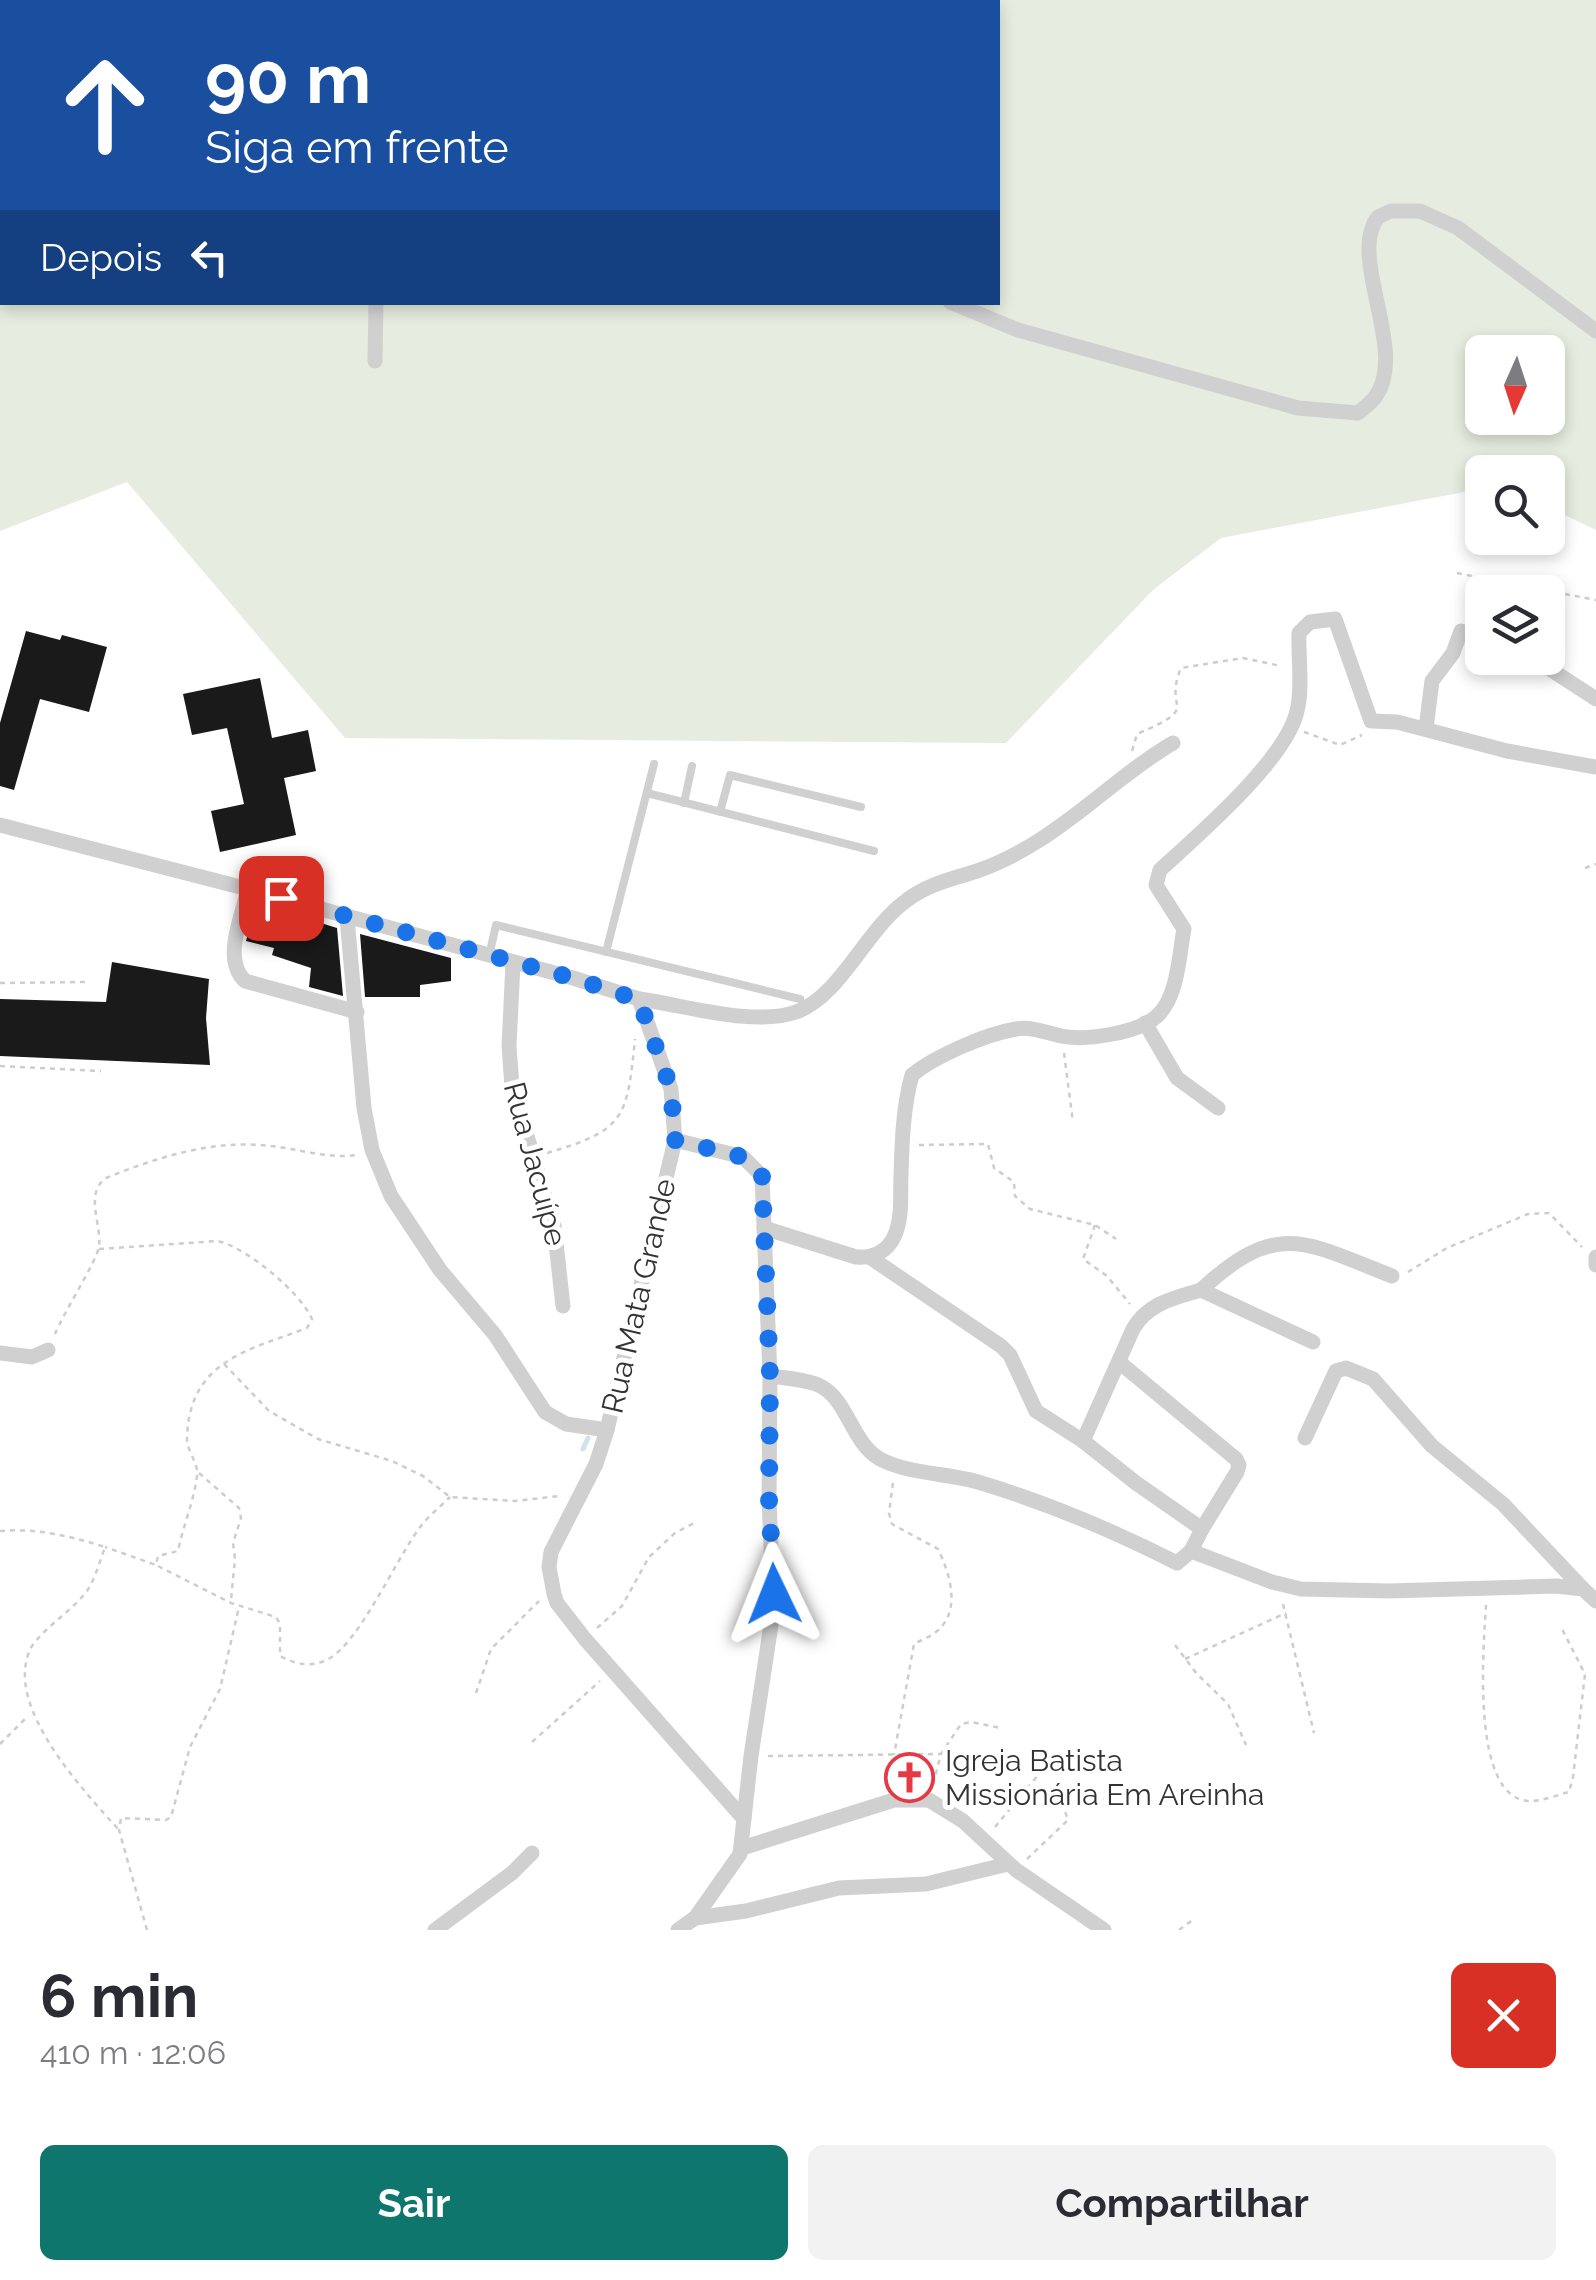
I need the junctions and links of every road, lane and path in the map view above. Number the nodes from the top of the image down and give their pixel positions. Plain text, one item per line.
1 (376, 305) edge
2 (957, 305) edge
3 (1596, 332) edge
4 (375, 361) dead end
5 (1456, 574) dead end
6 (1596, 600) edge
7 (1465, 632) edge
8 (1297, 670) junction
9 (1558, 675) edge
10 (1596, 700) edge
11 (1371, 721) junction
12 (1292, 728) junction
13 (1426, 728) junction
14 (1174, 743) dead end
15 (654, 764) dead end
16 (692, 766) dead end
17 (1596, 767) edge
18 (1128, 771) junction
19 (647, 793) junction
20 (684, 802) junction
21 (862, 807) dead end
22 (720, 812) junction
23 (0, 825) edge
24 (874, 851) dead end
25 (1596, 864) edge
26 (1585, 868) dead end
27 (248, 889) junction
28 (347, 918) junction
29 (606, 952) junction
30 (489, 956) junction
31 (513, 963) junction
32 (0, 982) edge
33 (85, 982) dead end
34 (800, 999) dead end
35 (639, 1000) junction
36 (356, 1012) junction
37 (1145, 1023) junction
38 (636, 1032) dead end
39 (1062, 1036) junction
40 (0, 1066) edge
41 (101, 1072) dead end
42 (1218, 1108) dead end
43 (1073, 1122) dead end
44 (675, 1140) junction
45 (902, 1145) junction
46 (372, 1150) junction
47 (532, 1158) junction
48 (1095, 1226) junction
49 (764, 1228) junction
50 (1116, 1239) dead end
51 (99, 1249) junction
52 (870, 1258) junction
53 (1595, 1260) edge
54 (1392, 1276) joint
55 (1202, 1290) junction
56 (563, 1306) dead end
57 (1140, 1316) junction
58 (1313, 1342) dead end
59 (48, 1350) joint
60 (0, 1353) edge
61 (223, 1362) junction
62 (1119, 1362) junction
63 (770, 1376) junction
64 (608, 1430) junction
65 (1304, 1438) dead end
66 (1083, 1441) junction
67 (895, 1464) junction
68 (198, 1472) junction
69 (580, 1494) junction
70 (450, 1497) junction
71 (696, 1522) dead end
72 (1202, 1528) junction
73 (0, 1531) edge
74 (105, 1547) junction
75 (1191, 1550) junction
76 (156, 1565) junction
77 (1272, 1582) junction
78 (1487, 1586) junction
79 (1583, 1589) junction
80 (554, 1594) junction
81 (1596, 1601) edge
82 (231, 1603) junction
83 (239, 1605) junction
84 (1288, 1612) junction
85 (1561, 1627) dead end
86 (586, 1639) junction
87 (1175, 1645) dead end
88 (1185, 1659) junction
89 (613, 1670) junction
90 (476, 1693) dead end
91 (29, 1715) junction
92 (1001, 1728) dead end
93 (1314, 1734) dead end
94 (532, 1742) dead end
95 (0, 1744) edge
96 (1246, 1746) dead end
97 (941, 1754) junction
98 (1046, 1754) dead end
99 (894, 1755) junction
100 (751, 1756) junction
101 (1112, 1797) dead end
102 (929, 1800) junction
103 (744, 1819) junction
104 (119, 1830) junction
105 (984, 1840) junction
106 (742, 1848) junction
107 (532, 1853) dead end
108 (1012, 1867) junction
109 (695, 1918) junction
110 (1194, 1919) dead end
111 (148, 1930) edge
112 (435, 1930) edge
113 (678, 1930) edge
114 (1104, 1930) edge
115 (1179, 1930) edge

1 - 4 street
2 - 3 street
5 - 6 path
7 - 13 street
8 - 11 street
8 - 12 street
8 - 18 path
9 - 10 street
11 - 12 path
11 - 13 street
12 - 37 street
13 - 17 street
14 - 18 street
15 - 19 lane
16 - 20 lane
18 - 35 street
19 - 20 lane
19 - 29 lane
20 - 22 lane
21 - 22 lane
22 - 24 lane
23 - 27 street
25 - 26 path
27 - 28 street
27 - 36 street
28 - 30 street
28 - 36 street
29 - 30 lane
29 - 34 lane
30 - 31 street
31 - 35 street
31 - 47 street, Rua Jacuípe
32 - 33 path
35 - 44 street, Rua Mata Grande
36 - 46 street
37 - 39 street
37 - 42 street
38 - 47 path
39 - 43 path
39 - 45 street
40 - 41 path
44 - 49 street
44 - 64 street, Rua Mata Grande
45 - 48 path
45 - 52 street
46 - 51 path
46 - 64 street
47 - 56 street, Rua Jacuípe
48 - 50 path
48 - 57 path
49 - 52 street
49 - 63 street
51 - 59 path
51 - 61 path
52 - 66 street
53 - 54 path
54 - 55 street
55 - 57 street
55 - 58 street
57 - 62 street
59 - 60 street
61 - 68 path
61 - 70 path
62 - 66 street
62 - 72 street
63 - 67 street
63 - 100 street
64 - 69 street, Rua Mata Grande
65 - 79 street
66 - 72 street
67 - 75 street
67 - 99 path
68 - 76 path
68 - 82 path
69 - 70 path
69 - 80 street, Rua Mata Grande
70 - 83 path
71 - 86 path
72 - 75 street
73 - 74 path
74 - 76 path
74 - 91 path
75 - 77 street
76 - 82 path
77 - 78 street
77 - 84 path
78 - 79 street
78 - 85 path
79 - 81 street
80 - 86 street
80 - 90 path
82 - 83 path
83 - 104 path
84 - 88 path
84 - 93 path
86 - 89 street
87 - 88 path
88 - 96 path
89 - 94 path
89 - 103 street
91 - 95 path
91 - 104 path
92 - 97 path
97 - 99 path
97 - 102 path
98 - 105 path
99 - 100 path
100 - 103 street
101 - 108 path
102 - 105 street
102 - 106 street
103 - 106 street
104 - 111 path
105 - 108 street
106 - 109 street
107 - 112 street
108 - 109 street
108 - 114 street
109 - 113 street
110 - 115 path

